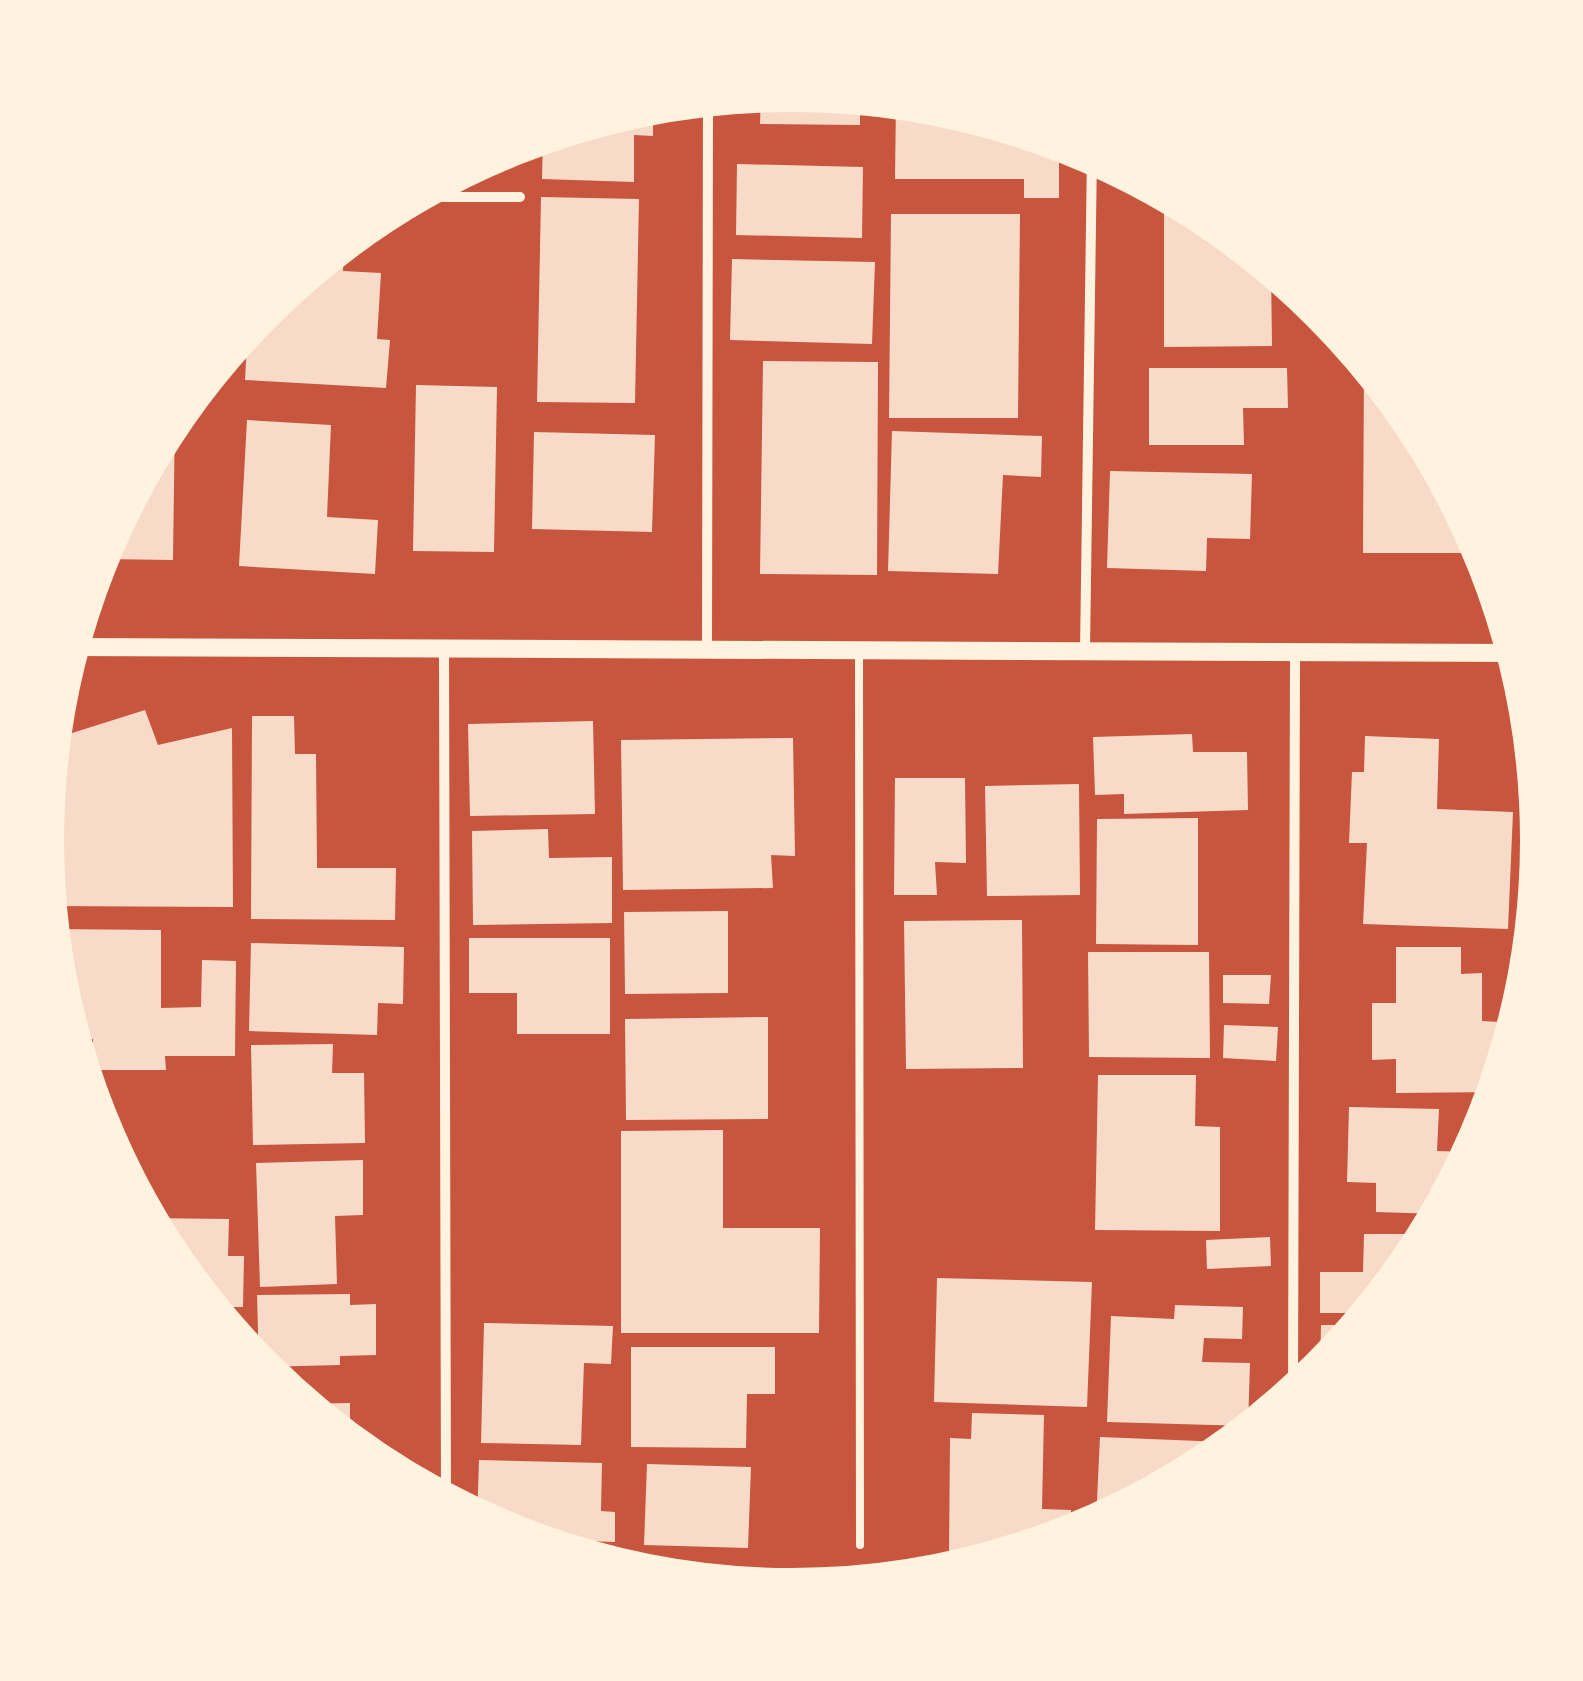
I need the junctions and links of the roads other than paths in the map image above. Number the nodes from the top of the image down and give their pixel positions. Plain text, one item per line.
1 (708, 112) edge
2 (1092, 171) edge
3 (440, 197) edge
4 (520, 197) dead end
5 (84, 647) edge
6 (444, 649) junction
7 (707, 649) junction
8 (859, 650) junction
9 (1085, 651) junction
10 (1295, 652) junction
11 (1500, 653) edge
12 (1292, 1377) edge
13 (446, 1488) edge
14 (860, 1545) dead end

1 - 7 street
2 - 9 street
3 - 4 street
5 - 6 street
6 - 7 street
6 - 13 street
7 - 8 street
8 - 9 street
8 - 14 lane
9 - 10 street
10 - 11 street
10 - 12 street

